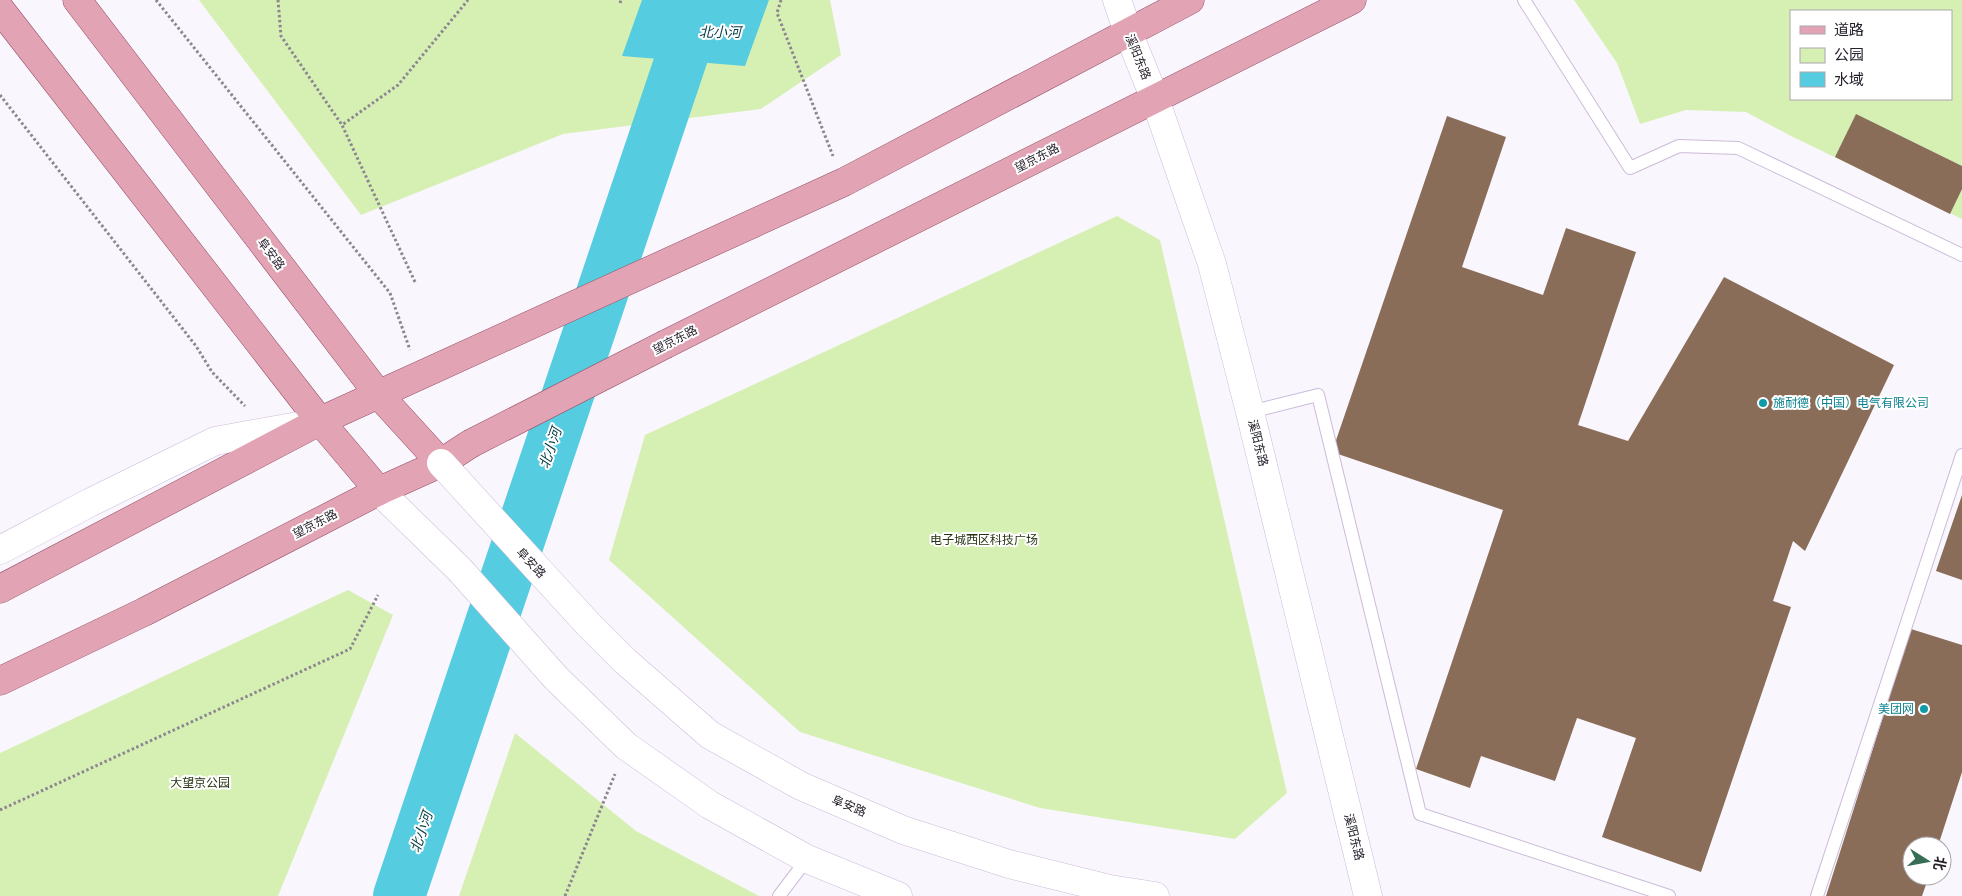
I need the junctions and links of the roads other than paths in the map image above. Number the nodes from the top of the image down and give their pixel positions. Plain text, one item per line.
1 (77, 0) edge
2 (1117, 0) edge
3 (1190, 0) edge
4 (1352, 0) edge
5 (1524, 0) edge
6 (0, 9) edge
7 (1128, 32) junction
8 (1155, 98) junction
9 (1962, 255) edge
10 (379, 395) junction
11 (1250, 412) junction
12 (320, 422) junction
13 (1962, 455) edge
14 (441, 463) junction
15 (378, 491) junction
16 (0, 550) edge
17 (0, 589) edge
18 (0, 681) edge
19 (807, 859) junction
20 (779, 896) edge
21 (898, 896) edge
22 (1155, 896) edge
23 (1368, 896) edge
24 (1668, 896) edge
25 (1817, 896) edge

1 - 10 main road, 阜安路
2 - 7 main road, 溪阳东路
3 - 7 main road
4 - 8 main road, 望京东路
5 - 9 lane
6 - 12 main road
7 - 8 main road, 溪阳东路
7 - 10 main road
8 - 11 main road, 溪阳东路
8 - 14 main road, 望京东路, bridge
10 - 12 main road
10 - 14 main road, 阜安路
11 - 23 main road, 溪阳东路
11 - 24 lane
12 - 15 main road
12 - 16 main road
12 - 17 main road
13 - 25 lane
14 - 15 main road, 望京东路
14 - 22 main road, 阜安路, bridge
15 - 18 main road, 望京东路
15 - 19 main road, bridge
19 - 20 lane
19 - 21 main road

